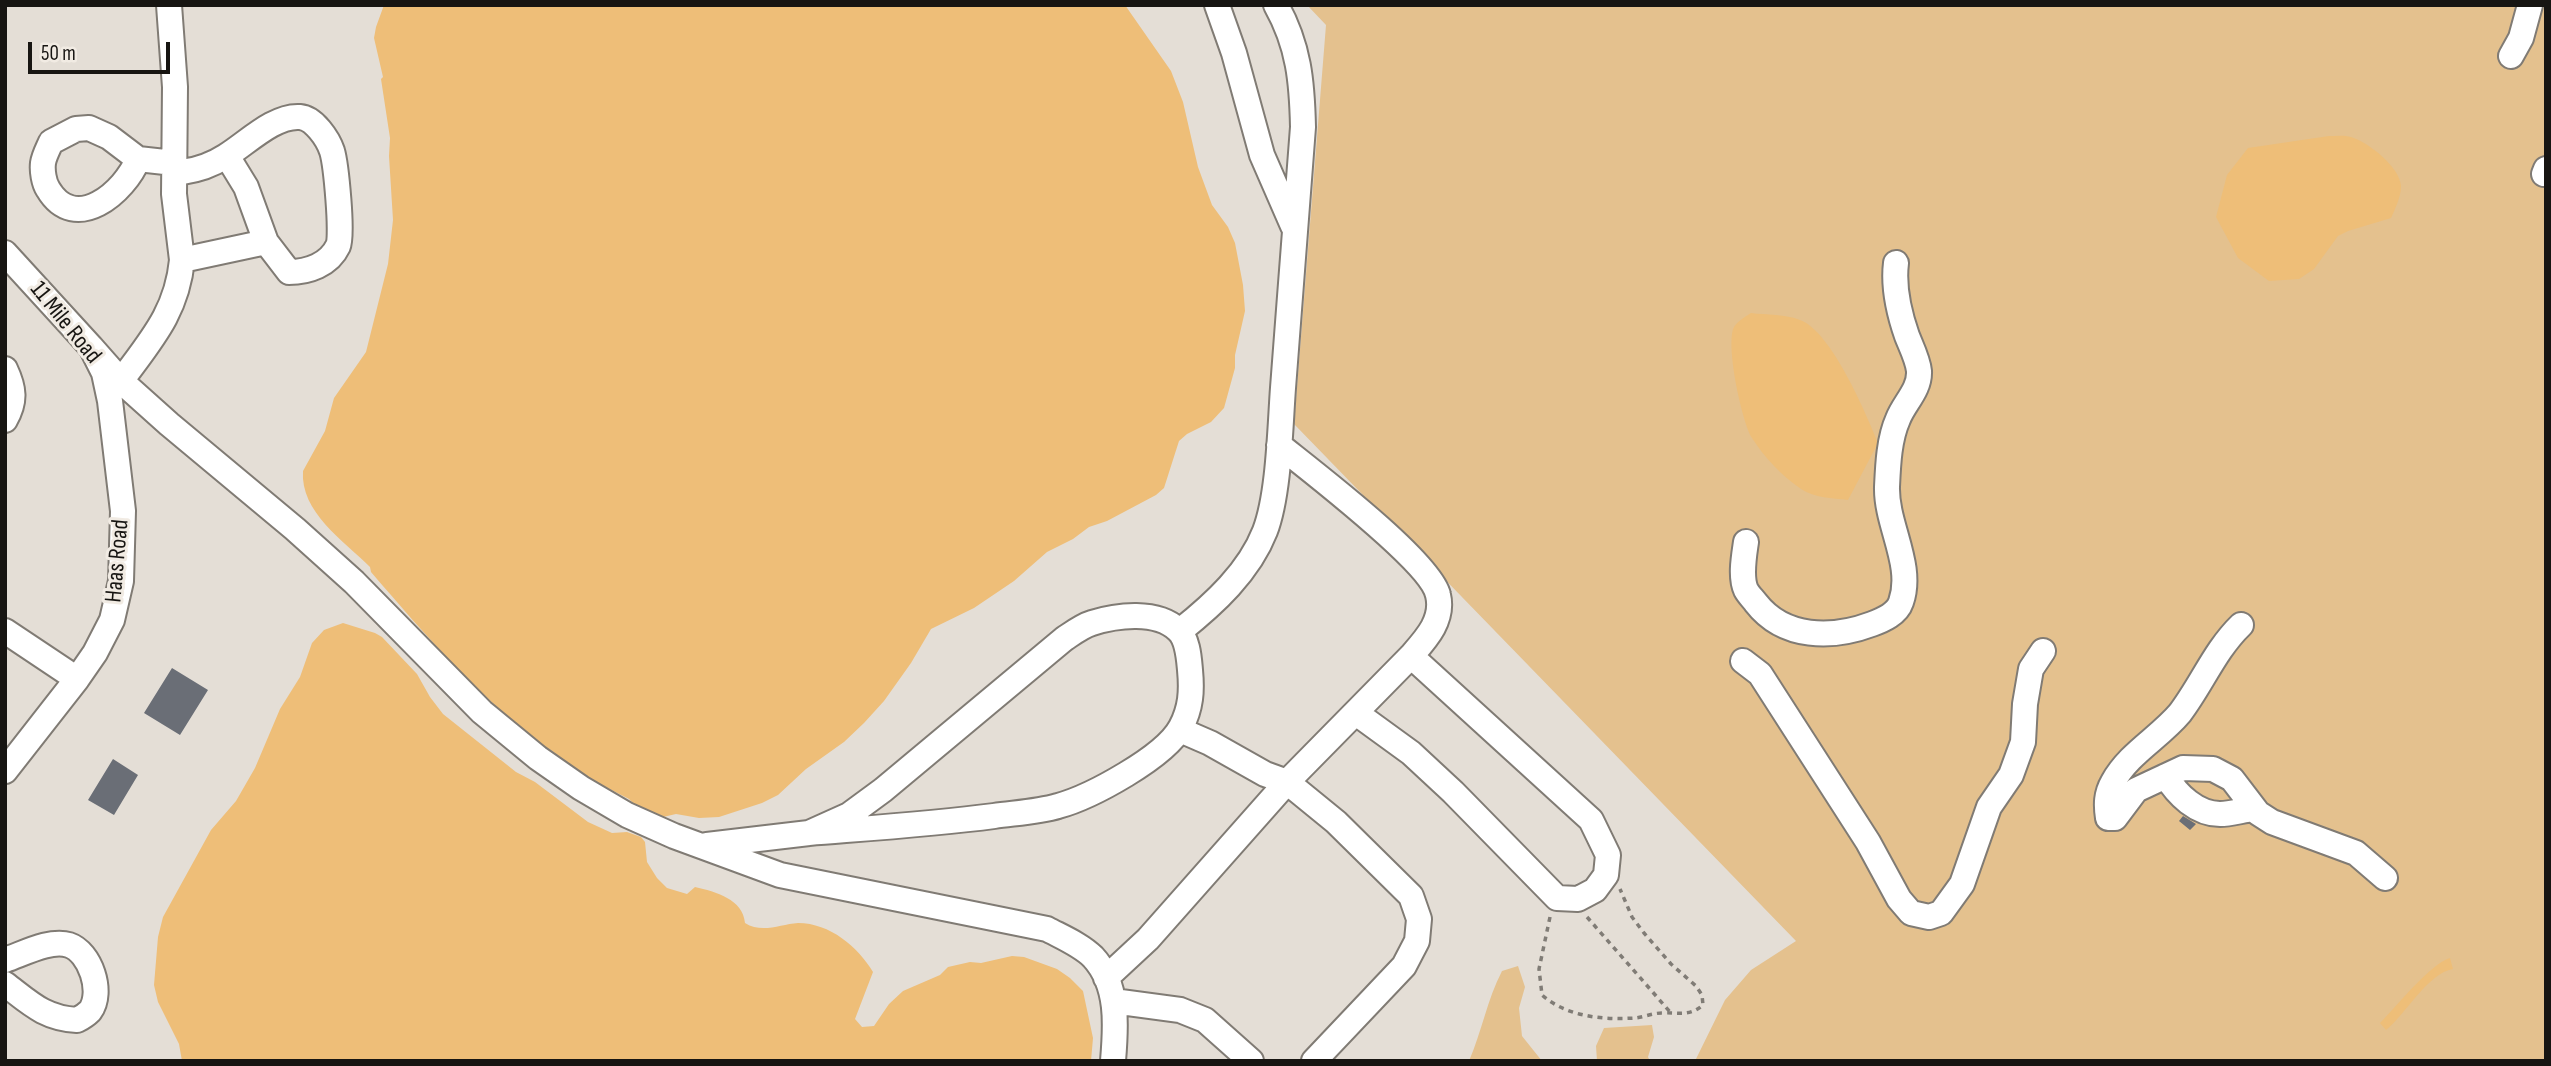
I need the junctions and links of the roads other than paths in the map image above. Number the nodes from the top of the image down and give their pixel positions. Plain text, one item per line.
1 (169, 5) edge
2 (1217, 5) edge
3 (1276, 5) edge
4 (2530, 5) edge
5 (2511, 56) dead end
6 (227, 156) junction
7 (138, 159) dead end
8 (174, 163) junction
9 (1294, 228) junction
10 (266, 242) junction
11 (5, 253) edge
12 (182, 260) junction
13 (1896, 263) dead end
14 (5, 369) edge
15 (116, 391) junction
16 (5, 420) edge
17 (1279, 445) junction
18 (1746, 542) dead end
19 (2241, 625) dead end
20 (5, 631) edge
21 (1180, 631) junction
22 (2043, 651) dead end
23 (1411, 656) junction
24 (1743, 661) dead end
25 (77, 680) junction
26 (1356, 713) junction
27 (1180, 730) junction
28 (5, 771) edge
29 (2166, 776) junction
30 (1287, 782) junction
31 (2255, 809) junction
32 (809, 833) junction
33 (703, 845) junction
34 (2385, 878) dead end
35 (5, 960) edge
36 (5, 984) edge
37 (1110, 989) junction
38 (1113, 1061) edge
39 (1251, 1061) edge
40 (1314, 1061) edge

1 - 8 street
2 - 9 street
3 - 9 street
4 - 5 street
6 - 8 street
6 - 10 street
6 - 10 street
7 - 8 street
8 - 12 street
9 - 17 street
10 - 12 street
11 - 15 street, 11 Mile Road
12 - 15 street
13 - 18 street
14 - 16 street
15 - 25 street, Haas Road
15 - 33 street
17 - 21 street
17 - 23 street
19 - 29 street
20 - 25 street
21 - 27 street
21 - 32 street
22 - 24 street
23 - 26 street
23 - 26 street
25 - 28 street, Haas Road
26 - 30 street
27 - 30 street
27 - 32 street
29 - 31 street
29 - 31 street
30 - 37 street
30 - 40 street
31 - 34 street
32 - 33 street
33 - 37 street
35 - 36 street
37 - 38 street
37 - 39 street

